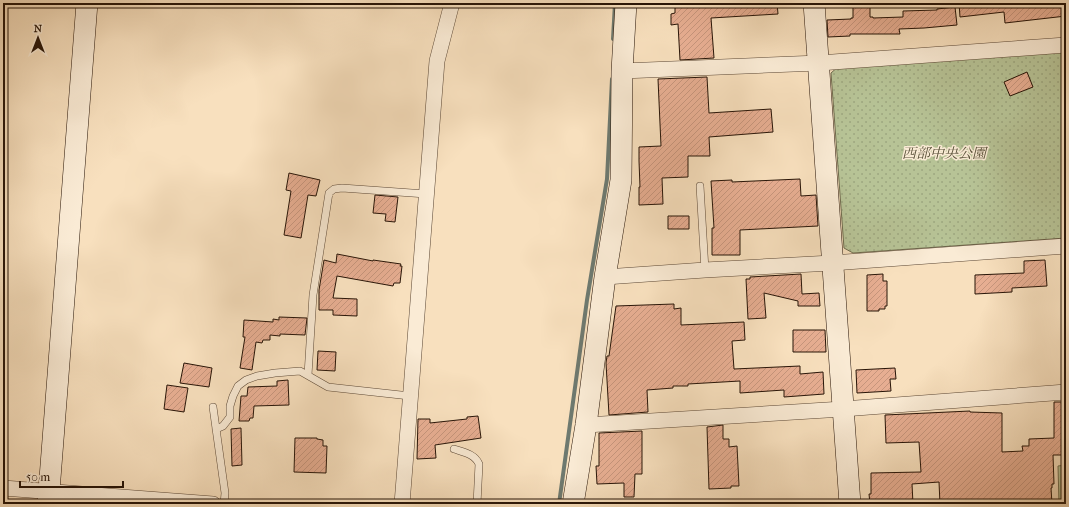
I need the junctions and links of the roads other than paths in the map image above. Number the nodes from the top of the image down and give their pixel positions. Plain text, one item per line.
1 (87, 3) edge
2 (452, 3) edge
3 (626, 3) edge
4 (814, 3) edge
5 (1066, 45) edge
6 (819, 63) junction
7 (622, 71) junction
8 (700, 186) dead end
9 (426, 194) junction
10 (1066, 246) edge
11 (832, 263) junction
12 (705, 270) junction
13 (605, 277) junction
14 (308, 376) junction
15 (1066, 392) edge
16 (410, 396) junction
17 (213, 407) dead end
18 (844, 409) junction
19 (586, 425) junction
20 (216, 429) junction
21 (454, 449) dead end
22 (3, 488) edge
23 (48, 498) edge
24 (650, 503) dead end
25 (213, 504) edge
26 (224, 504) edge
27 (402, 504) edge
28 (477, 504) edge
29 (573, 504) edge
30 (630, 504) edge
31 (850, 504) edge

1 - 23 street
2 - 9 street
3 - 7 street
4 - 6 street
5 - 6 street
6 - 7 street
6 - 11 street
7 - 13 street
8 - 12 lane
9 - 14 lane
9 - 16 street
10 - 11 street
11 - 12 street
11 - 18 street
12 - 13 street
13 - 19 street
14 - 16 lane
14 - 20 lane
15 - 18 street
16 - 27 street
17 - 20 lane
18 - 19 street
18 - 31 street
19 - 29 street
20 - 26 lane
21 - 28 lane
22 - 23 street
23 - 25 street
24 - 30 lane

